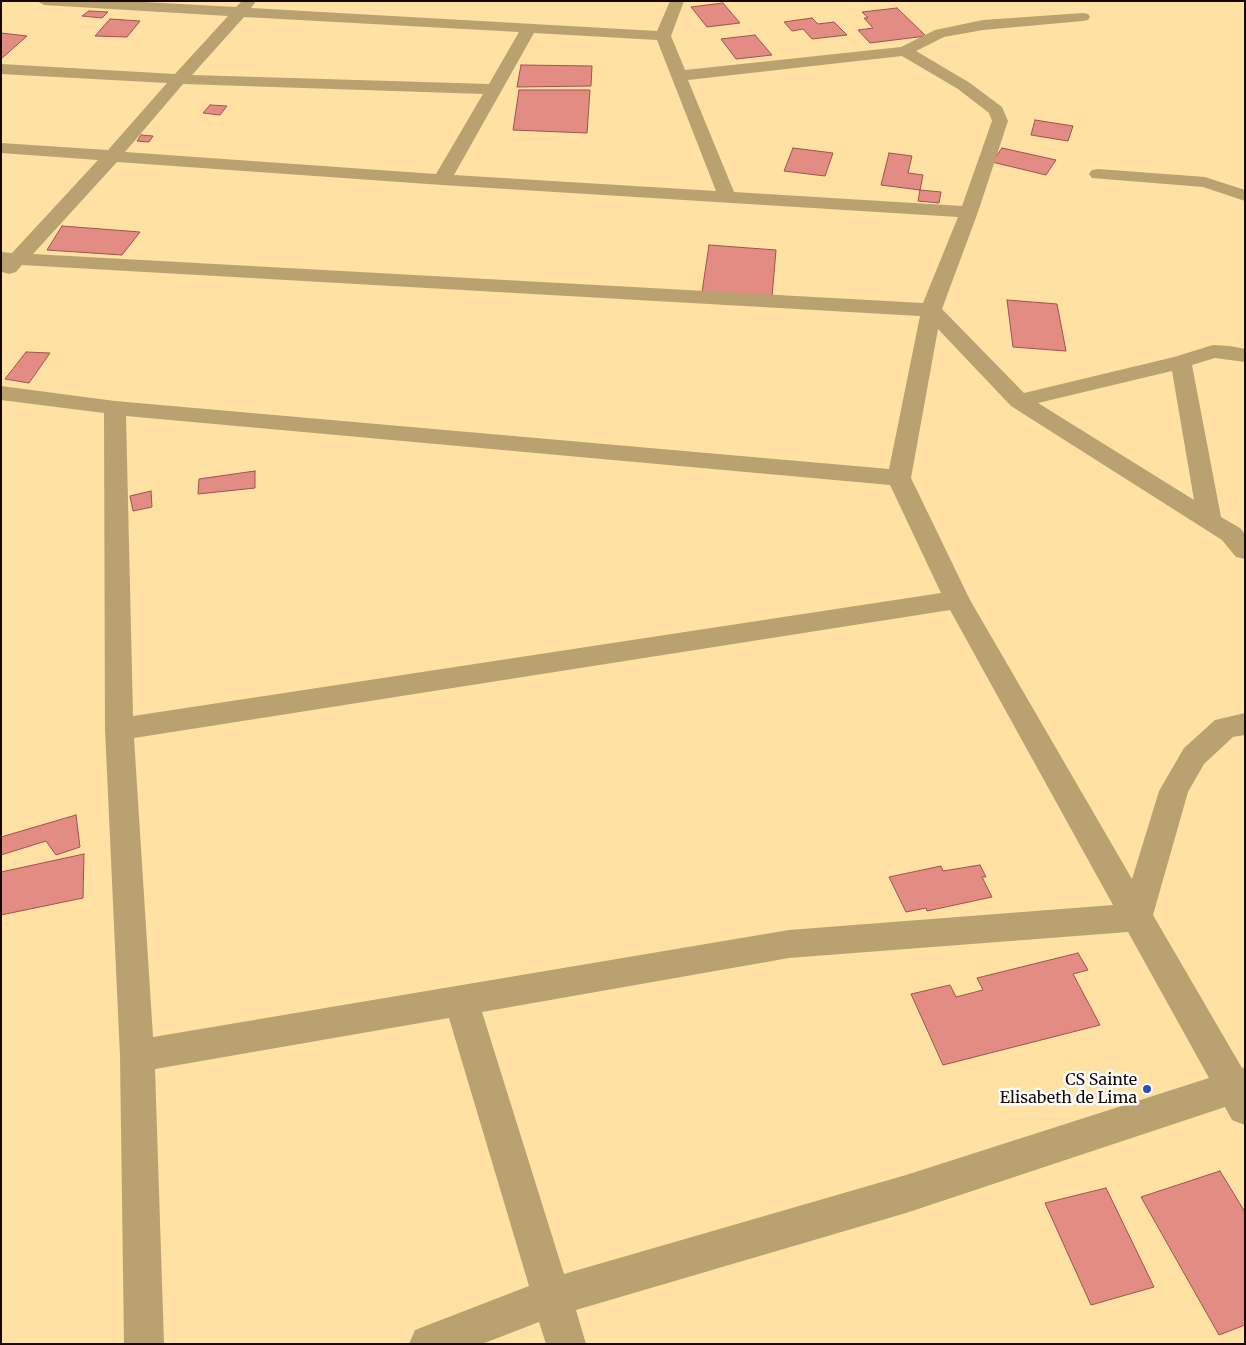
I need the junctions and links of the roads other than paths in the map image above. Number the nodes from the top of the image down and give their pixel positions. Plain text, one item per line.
1 (44, 1) edge
2 (676, 1) edge
3 (246, 6) edge
4 (379, 7) dead end
5 (1083, 17) dead end
6 (368, 19) junction
7 (529, 28) junction
8 (663, 36) junction
9 (906, 51) junction
10 (1, 69) edge
11 (678, 76) junction
12 (179, 79) junction
13 (495, 89) junction
14 (1, 148) edge
15 (113, 155) junction
16 (1098, 174) dead end
17 (442, 180) junction
18 (1245, 196) edge
19 (727, 197) junction
20 (969, 212) junction
21 (9, 258) edge
22 (1, 277) edge
23 (931, 310) junction
24 (1245, 356) edge
25 (1181, 362) junction
26 (1, 393) edge
27 (1020, 401) junction
28 (115, 408) junction
29 (899, 478) junction
30 (1210, 521) junction
31 (1240, 537) edge
32 (957, 600) junction
33 (1245, 724) edge
34 (119, 729) junction
35 (1136, 917) junction
36 (461, 1000) junction
37 (137, 1056) junction
38 (1241, 1093) edge
39 (552, 1297) junction
40 (144, 1344) edge
41 (429, 1344) edge
42 (566, 1344) edge

1 - 3 street
2 - 8 street
3 - 6 street
3 - 12 street
4 - 6 street
5 - 9 street
6 - 7 street
7 - 8 street
7 - 13 street
8 - 11 street
9 - 11 street
9 - 20 street
10 - 12 street
11 - 19 street
12 - 13 street
12 - 15 street
13 - 17 street
14 - 15 street
15 - 17 street
15 - 21 street
16 - 18 street
17 - 19 street
19 - 20 street
20 - 23 street
21 - 22 street
21 - 23 street
23 - 27 street
23 - 29 street
24 - 25 street
25 - 27 street
25 - 30 street
26 - 28 street
27 - 30 street
28 - 29 street
28 - 34 street
29 - 32 street
30 - 31 street
32 - 34 street
32 - 35 street
33 - 35 street
34 - 37 street
35 - 36 street
35 - 38 street
36 - 37 street
36 - 39 street
37 - 40 street
38 - 39 street
39 - 41 street
39 - 42 street

